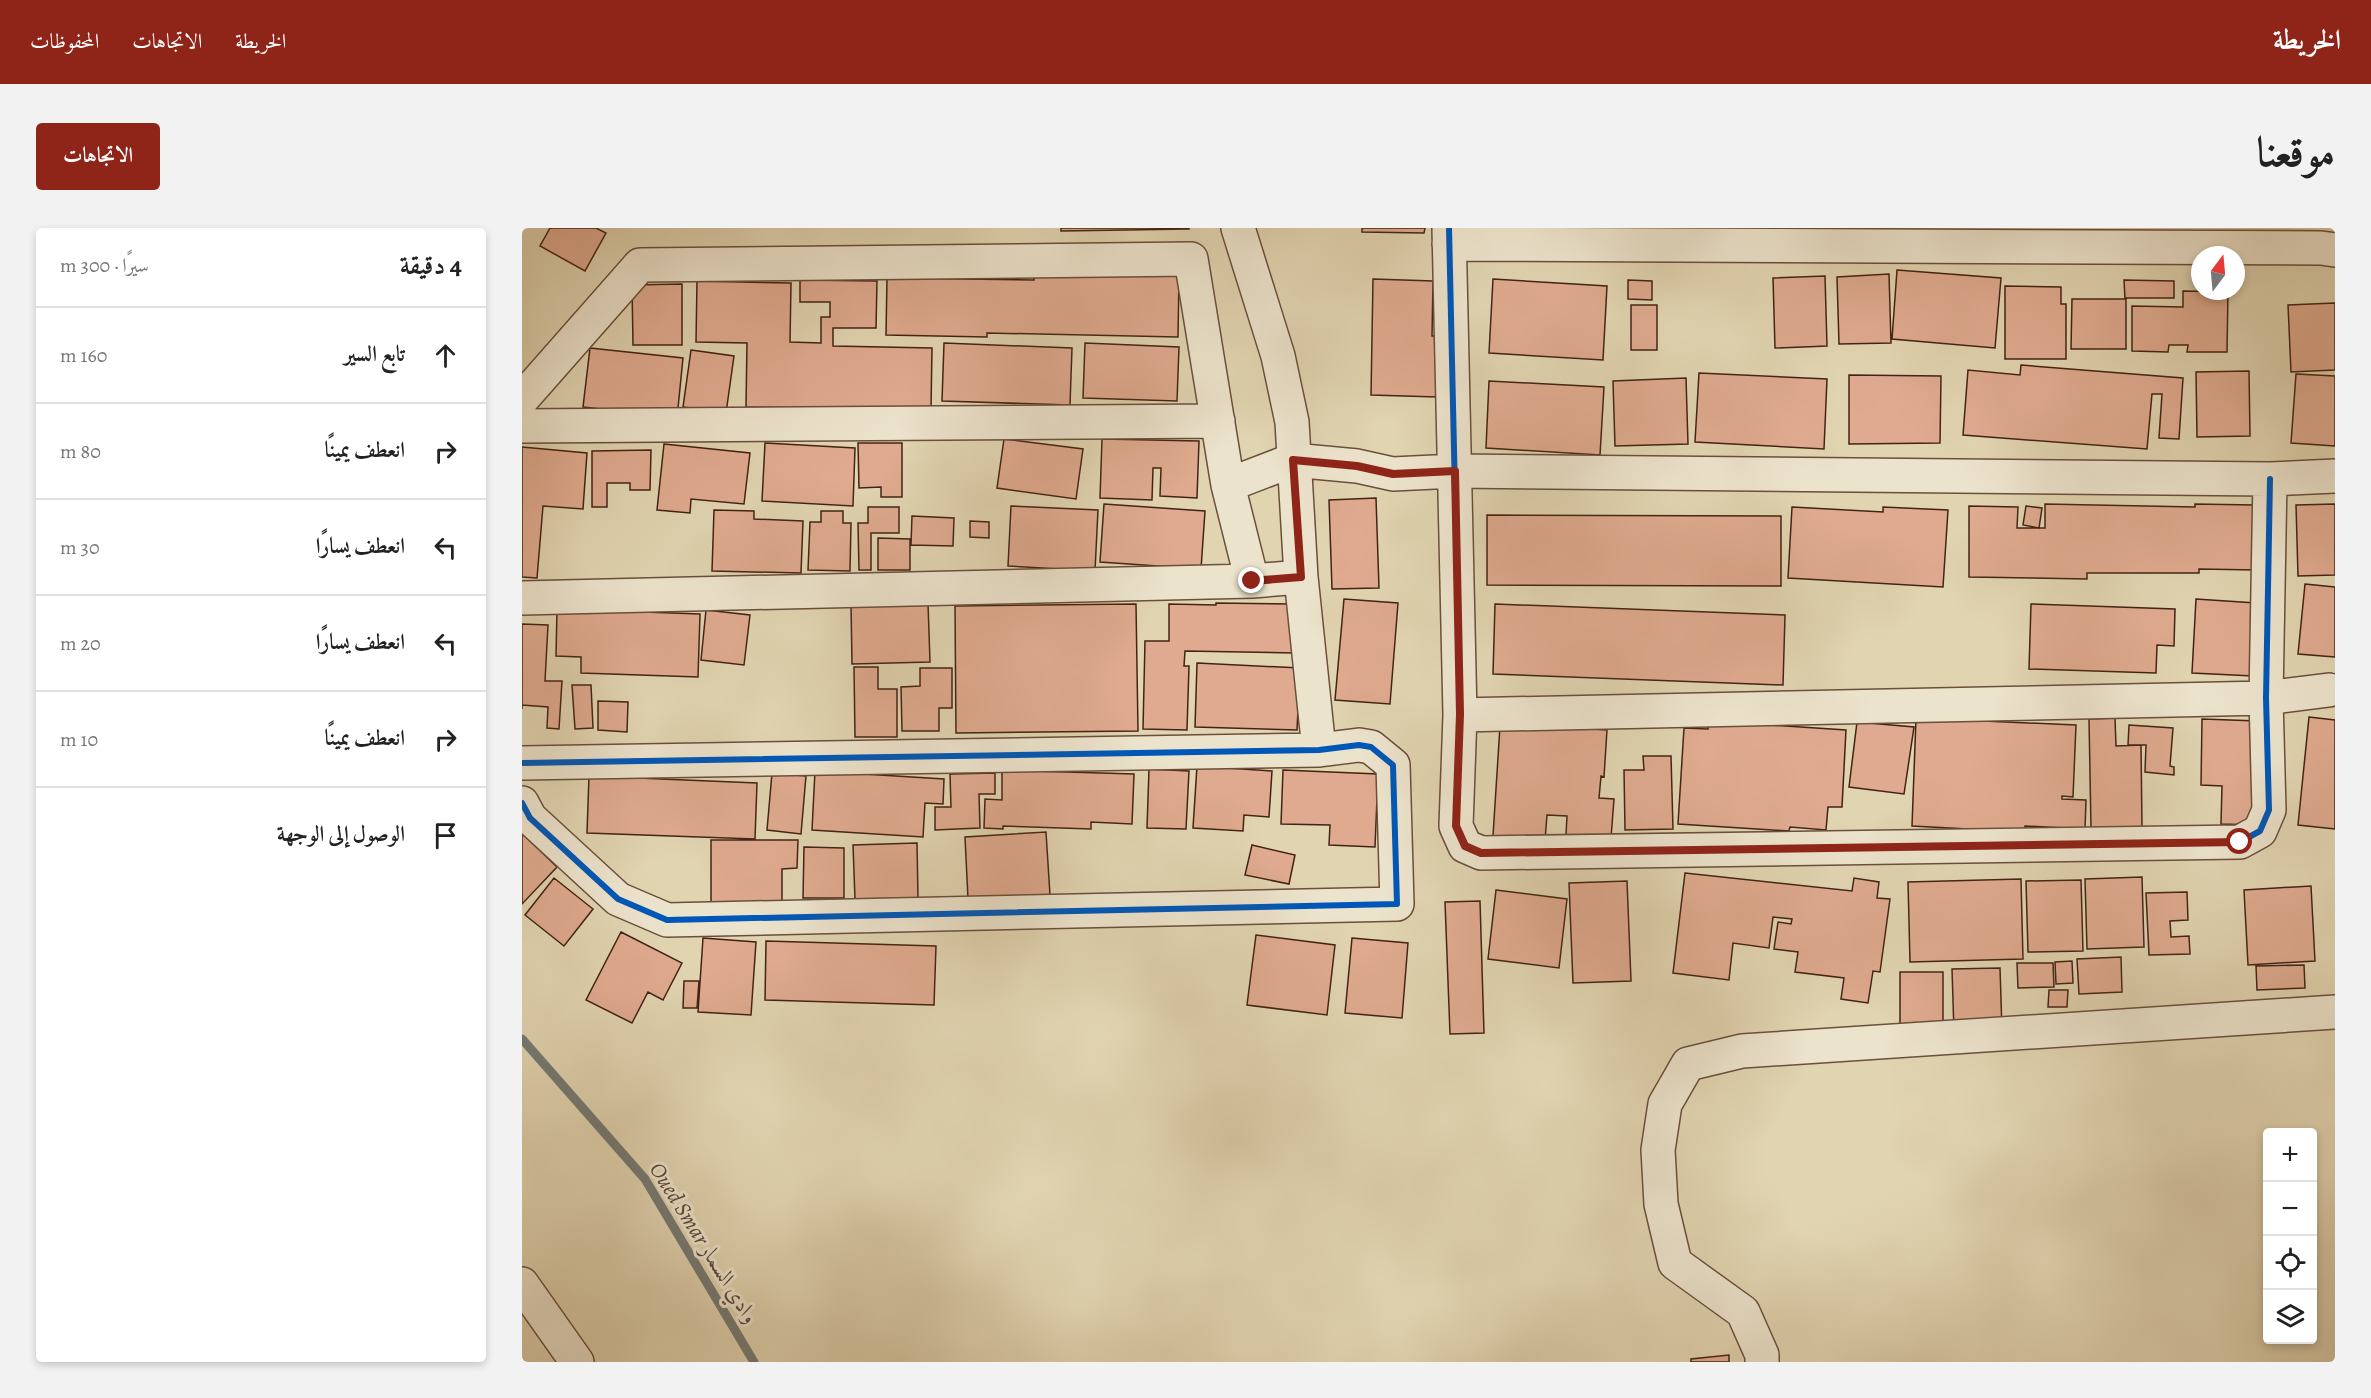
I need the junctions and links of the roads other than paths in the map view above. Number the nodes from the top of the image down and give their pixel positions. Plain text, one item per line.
1 (1238, 228) edge
2 (1449, 236) edge
3 (2335, 250) edge
4 (522, 399) edge
5 (1218, 421) junction
6 (522, 426) edge
7 (1293, 460) junction
8 (1455, 471) junction
9 (2335, 476) edge
10 (2270, 479) junction
11 (1228, 485) junction
12 (1301, 577) junction
13 (1252, 581) junction
14 (522, 598) edge
15 (2329, 690) dead end
16 (2266, 698) junction
17 (1460, 714) junction
18 (1319, 750) junction
19 (522, 763) edge
20 (522, 803) edge
21 (2335, 1012) edge
22 (522, 1284) edge
23 (577, 1362) edge
24 (1762, 1362) edge

1 - 7 street
2 - 3 street
2 - 8 street
4 - 5 street
5 - 6 street
5 - 11 street
7 - 8 street
7 - 11 street
7 - 12 street
8 - 10 street
8 - 17 street
9 - 10 street
10 - 16 street
11 - 13 street
12 - 13 street
12 - 18 street
13 - 14 street
15 - 16 street
16 - 17 street
16 - 17 street
18 - 19 street
18 - 20 street
21 - 24 street
22 - 23 street

